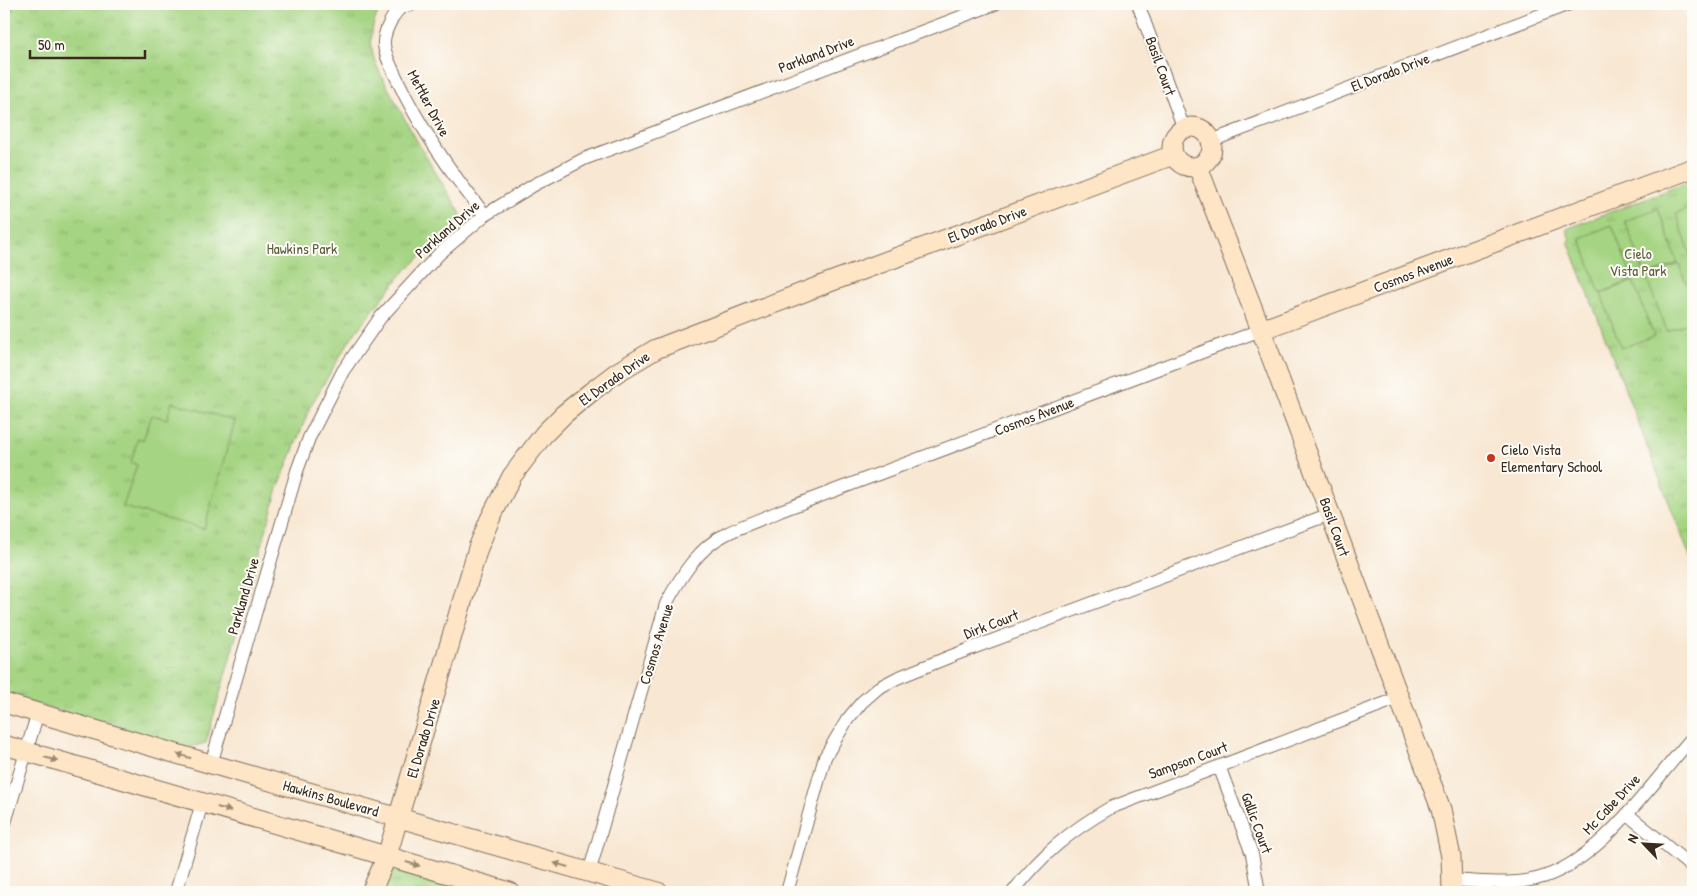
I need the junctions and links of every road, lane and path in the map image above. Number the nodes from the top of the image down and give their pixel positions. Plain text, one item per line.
1 (412, 4) edge
2 (995, 4) edge
3 (1138, 4) edge
4 (1568, 4) edge
5 (1184, 128) junction
6 (1212, 141) junction
7 (1173, 155) junction
8 (1198, 167) junction
9 (1693, 168) edge
10 (484, 215) junction
11 (1262, 330) junction
12 (1330, 514) junction
13 (1399, 698) junction
14 (4, 703) edge
15 (38, 712) junction
16 (1693, 737) edge
17 (4, 746) edge
18 (25, 752) junction
19 (211, 764) junction
20 (1220, 766) junction
21 (202, 803) junction
22 (1626, 814) junction
23 (399, 818) junction
24 (4, 826) edge
25 (387, 856) junction
26 (1693, 868) edge
27 (589, 873) junction
28 (1452, 886) edge
29 (491, 890) edge
30 (176, 892) edge
31 (371, 892) edge
32 (386, 892) edge
33 (510, 892) edge
34 (658, 892) edge
35 (786, 892) edge
36 (1013, 892) edge
37 (1259, 892) edge

1 - 10 street, Mettler Drive
2 - 10 street, Parkland Drive
3 - 5 street, Basil Court
4 - 6 street, El Dorado Drive
5 - 6 street
5 - 7 street
6 - 8 street
7 - 8 street
7 - 23 street, El Dorado Drive
8 - 11 street, Basil Court
9 - 11 street, Cosmos Avenue
10 - 19 street, Parkland Drive
11 - 12 street, Basil Court
11 - 27 street, Cosmos Avenue
12 - 13 street, Basil Court
12 - 35 street, Dirk Court
13 - 20 street, Sampson Court
13 - 28 street, Basil Court
14 - 15 street, Hawkins Boulevard
15 - 18 street
19 -> 15 street, Hawkins Boulevard
16 - 22 street, Mc Cabe Drive
17 - 18 street
18 -> 21 street
18 - 24 street
19 - 23 street, Hawkins Boulevard
20 - 36 street, Sampson Court
20 - 37 street, Gallic Court
21 -> 25 street
21 - 30 street
22 - 26 street
22 - 28 street, Mc Cabe Drive
23 - 25 street, El Dorado Drive
27 -> 23 street, Hawkins Boulevard
25 -> 29 street
25 - 31 street
25 - 32 street
27 - 34 street, Hawkins Boulevard
29 - 33 street

